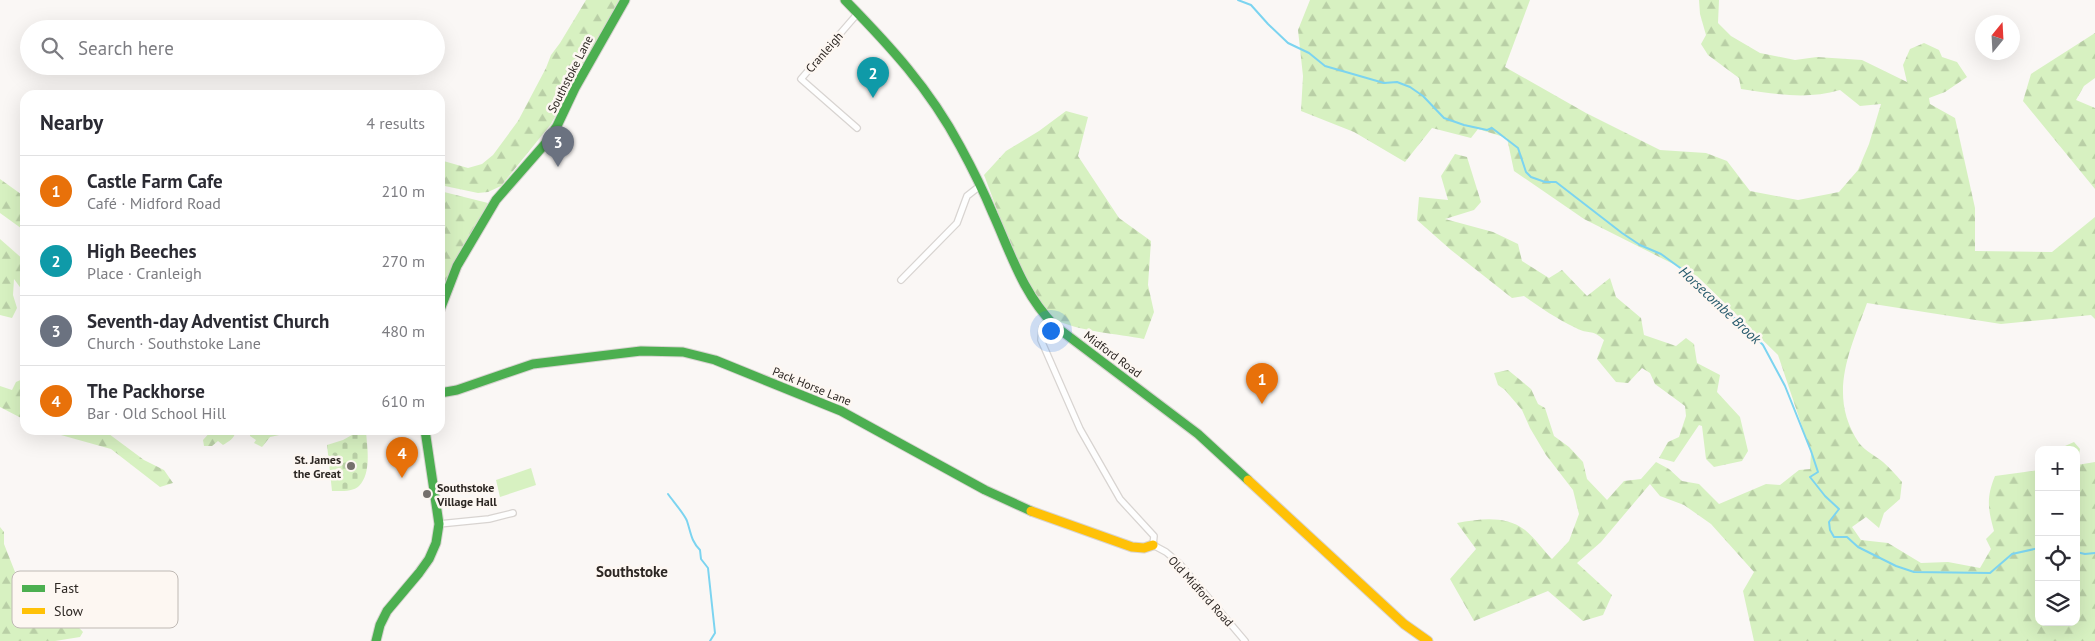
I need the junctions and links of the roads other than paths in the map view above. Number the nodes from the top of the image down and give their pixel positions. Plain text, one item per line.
1 (625, 0) edge
2 (845, 0) edge
3 (858, 13) junction
4 (857, 128) dead end
5 (980, 185) junction
6 (901, 280) dead end
7 (445, 297) edge
8 (1047, 320) junction
9 (445, 392) edge
10 (426, 435) edge
11 (513, 513) dead end
12 (439, 524) junction
13 (1154, 545) junction
14 (376, 641) edge
15 (1245, 641) edge
16 (1428, 641) edge

1 - 7 street, Southstoke Lane
2 - 3 street, Midford Road
3 - 4 street, Cranleigh
3 - 5 street, Midford Road
5 - 6 street
5 - 8 street, Midford Road
8 - 13 street
8 - 16 street, Midford Road
9 - 13 street, Pack Horse Lane
10 - 12 street
11 - 12 street
12 - 14 street
13 - 15 street, Old Midford Road

